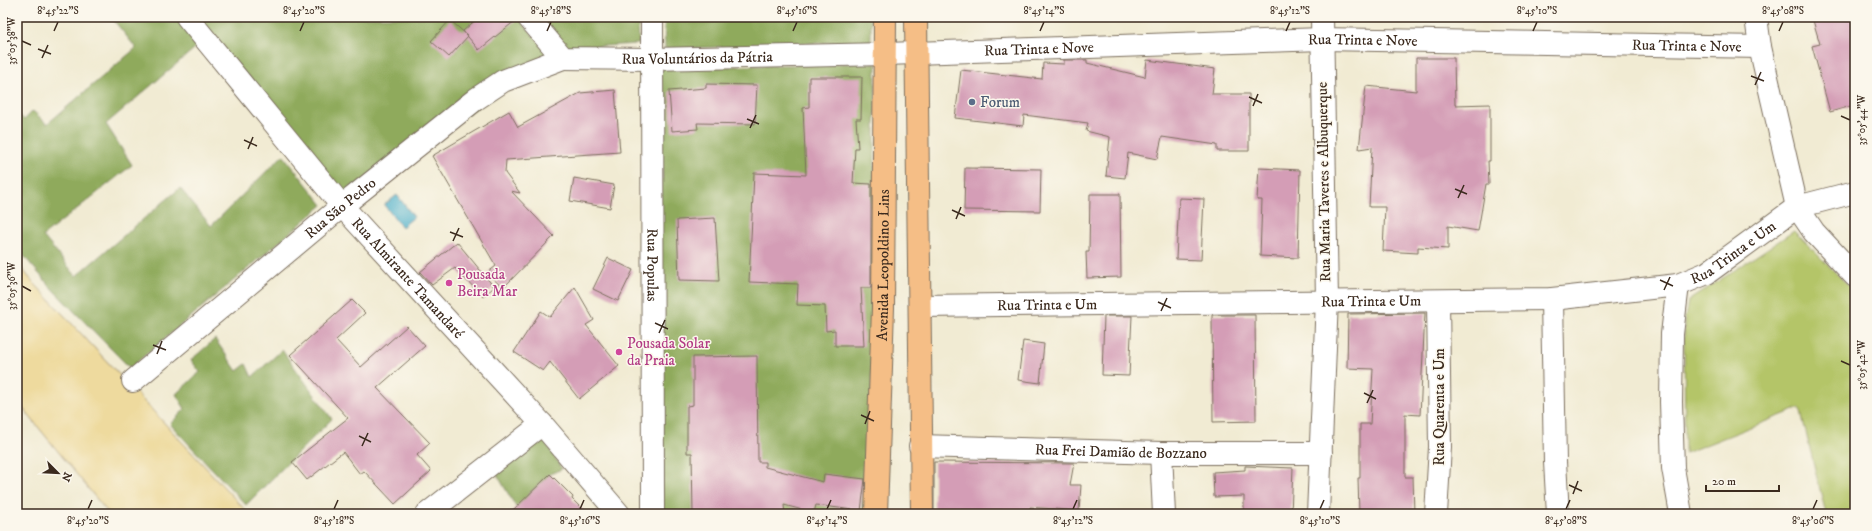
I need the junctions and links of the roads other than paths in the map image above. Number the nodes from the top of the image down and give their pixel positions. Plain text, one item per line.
1 (187, 17) edge
2 (528, 17) edge
3 (652, 17) edge
4 (885, 17) edge
5 (916, 17) edge
6 (1322, 17) edge
7 (1756, 17) edge
8 (1322, 40) junction
9 (1760, 47) junction
10 (917, 52) junction
11 (886, 54) junction
12 (563, 58) junction
13 (652, 59) junction
14 (1855, 192) edge
15 (342, 206) junction
16 (1797, 206) junction
17 (1855, 276) edge
18 (1678, 285) junction
19 (1552, 299) junction
20 (1326, 300) junction
21 (1438, 301) junction
22 (920, 306) junction
23 (133, 381) dead end
24 (542, 424) junction
25 (920, 446) junction
26 (1162, 453) junction
27 (1321, 453) junction
28 (427, 514) edge
29 (619, 514) edge
30 (653, 514) edge
31 (876, 514) edge
32 (922, 514) edge
33 (1164, 514) edge
34 (1318, 514) edge
35 (1436, 514) edge
36 (1558, 514) edge
37 (1681, 514) edge

1 - 15 street, Rua Almirante Tamandaré
2 - 12 street
3 - 13 street, Rua Populas
4 - 11 main road, Avenida Leopoldino Lins
5 - 10 main road
6 - 8 street, Rua Maria Taveres e Albuquerque
7 - 9 street
8 - 9 street, Rua Trinta e Nove
8 - 10 street, Rua Trinta e Nove
8 - 20 street, Rua Maria Taveres e Albuquerque
9 - 16 street
10 - 11 street, Rua Trinta e Nove
10 - 22 main road
11 - 13 street, Rua Voluntários da Pátria
11 - 31 main road, Avenida Leopoldino Lins
12 - 13 street, Rua Voluntários da Pátria
12 - 15 street, Rua São Pedro
13 - 30 street, Rua Populas
14 - 16 street, Rua Trinta e Um
15 - 23 street, Rua São Pedro
15 - 24 street, Rua Almirante Tamandaré
16 - 17 street
16 - 18 street, Rua Trinta e Um
18 - 19 street, Rua Trinta e Um
18 - 37 street
19 - 21 street, Rua Trinta e Um
19 - 36 street
20 - 21 street, Rua Trinta e Um
20 - 22 street, Rua Trinta e Um
20 - 27 street, Rua Maria Taveres e Albuquerque
21 - 35 street, Rua Quarenta e Um
22 - 25 main road
24 - 28 street
24 - 29 street, Rua Almirante Tamandaré
25 - 26 street, Rua Frei Damião de Bozzano
25 - 32 main road
26 - 27 street, Rua Frei Damião de Bozzano
26 - 33 street
27 - 34 street, Rua Maria Taveres e Albuquerque

